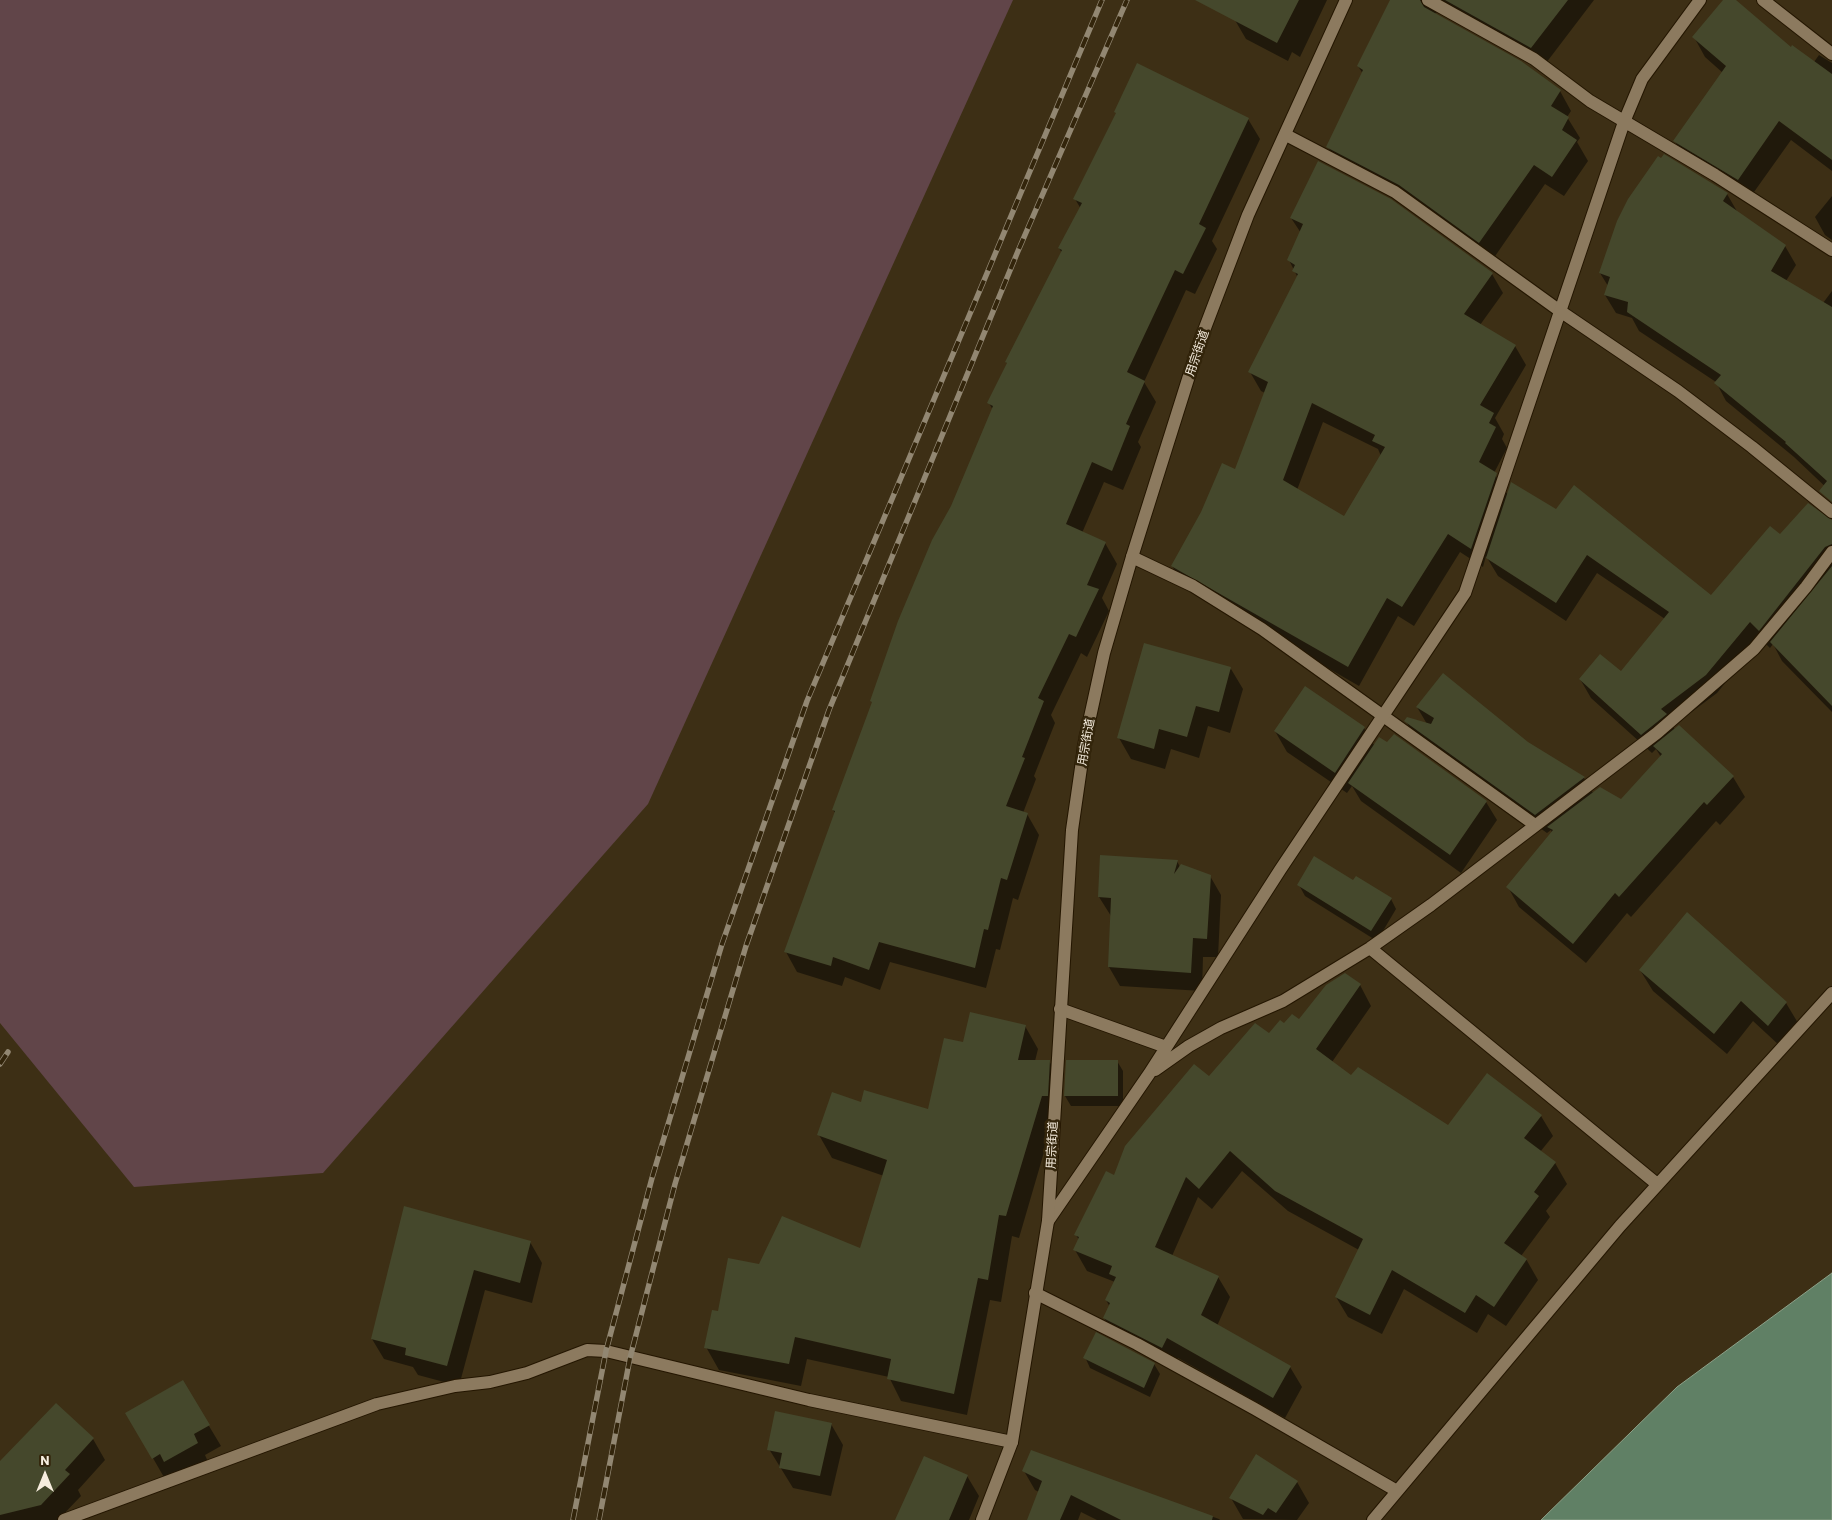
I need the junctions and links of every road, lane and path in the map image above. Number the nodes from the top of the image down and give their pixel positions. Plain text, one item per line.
1 (1346, 0) edge
2 (1428, 0) edge
3 (1700, 0) edge
4 (1763, 0) edge
5 (1832, 54) edge
6 (1624, 122) junction
7 (1286, 135) junction
8 (1832, 250) edge
9 (1560, 311) junction
10 (1832, 512) edge
11 (1832, 552) edge
12 (1132, 557) junction
13 (1383, 718) junction
14 (1535, 825) junction
15 (1370, 948) junction
16 (1832, 993) edge
17 (1060, 1009) junction
18 (1166, 1047) junction
19 (1149, 1074) junction
20 (1657, 1184) junction
21 (1048, 1221) junction
22 (1035, 1293) junction
23 (1012, 1442) junction
24 (1397, 1491) junction
25 (64, 1520) edge
26 (982, 1520) edge
27 (1373, 1520) edge

1 - 7 street, 用宗街道
2 - 6 street
3 - 6 street
4 - 5 street
6 - 8 street
6 - 9 street
7 - 9 street
7 - 12 street, 用宗街道
9 - 10 street
9 - 13 street
11 - 14 street
12 - 13 street
12 - 17 street, 用宗街道
13 - 14 street
13 - 18 street
14 - 15 street
15 - 19 street
15 - 20 street
16 - 20 street
17 - 18 street
17 - 21 street, 用宗街道
18 - 19 street
19 - 21 street
20 - 24 street
21 - 22 street, 用宗街道
22 - 23 street, 用宗街道
22 - 24 street
23 - 25 street
23 - 26 street, 用宗街道
24 - 27 street

